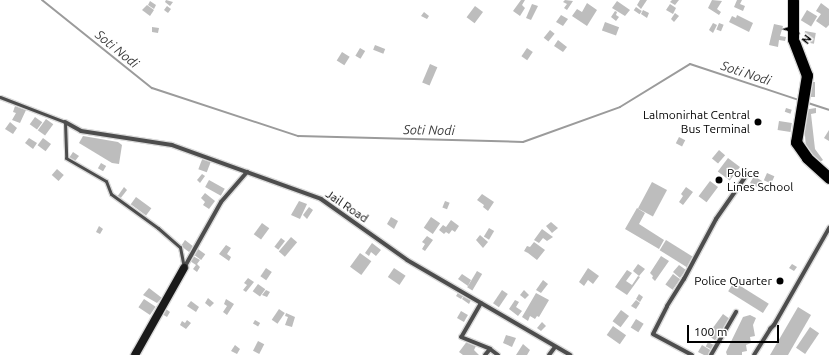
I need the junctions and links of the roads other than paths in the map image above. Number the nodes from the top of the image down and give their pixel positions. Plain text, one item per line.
1 (793, 0) edge
2 (0, 97) edge
3 (66, 122) junction
4 (807, 158) junction
5 (247, 172) junction
6 (748, 173) dead end
7 (829, 174) edge
8 (829, 178) edge
9 (829, 228) edge
10 (184, 268) junction
11 (481, 303) junction
12 (736, 312) dead end
13 (555, 347) junction
14 (490, 349) junction
15 (135, 355) edge
16 (485, 355) edge
17 (498, 355) edge
18 (549, 355) edge
19 (570, 355) edge
20 (692, 355) edge
21 (711, 355) edge
22 (754, 355) edge

1 - 4 highway
2 - 3 lane
3 - 5 street, Jail Road
3 - 10 lane
4 - 7 highway
4 - 8 highway
5 - 10 street
5 - 11 street, Jail Road
6 - 20 street
9 - 22 street
10 - 15 street
11 - 13 street, Jail Road
11 - 14 street
12 - 21 street
13 - 18 street
13 - 19 street, Jail Road
14 - 16 street
14 - 17 street

